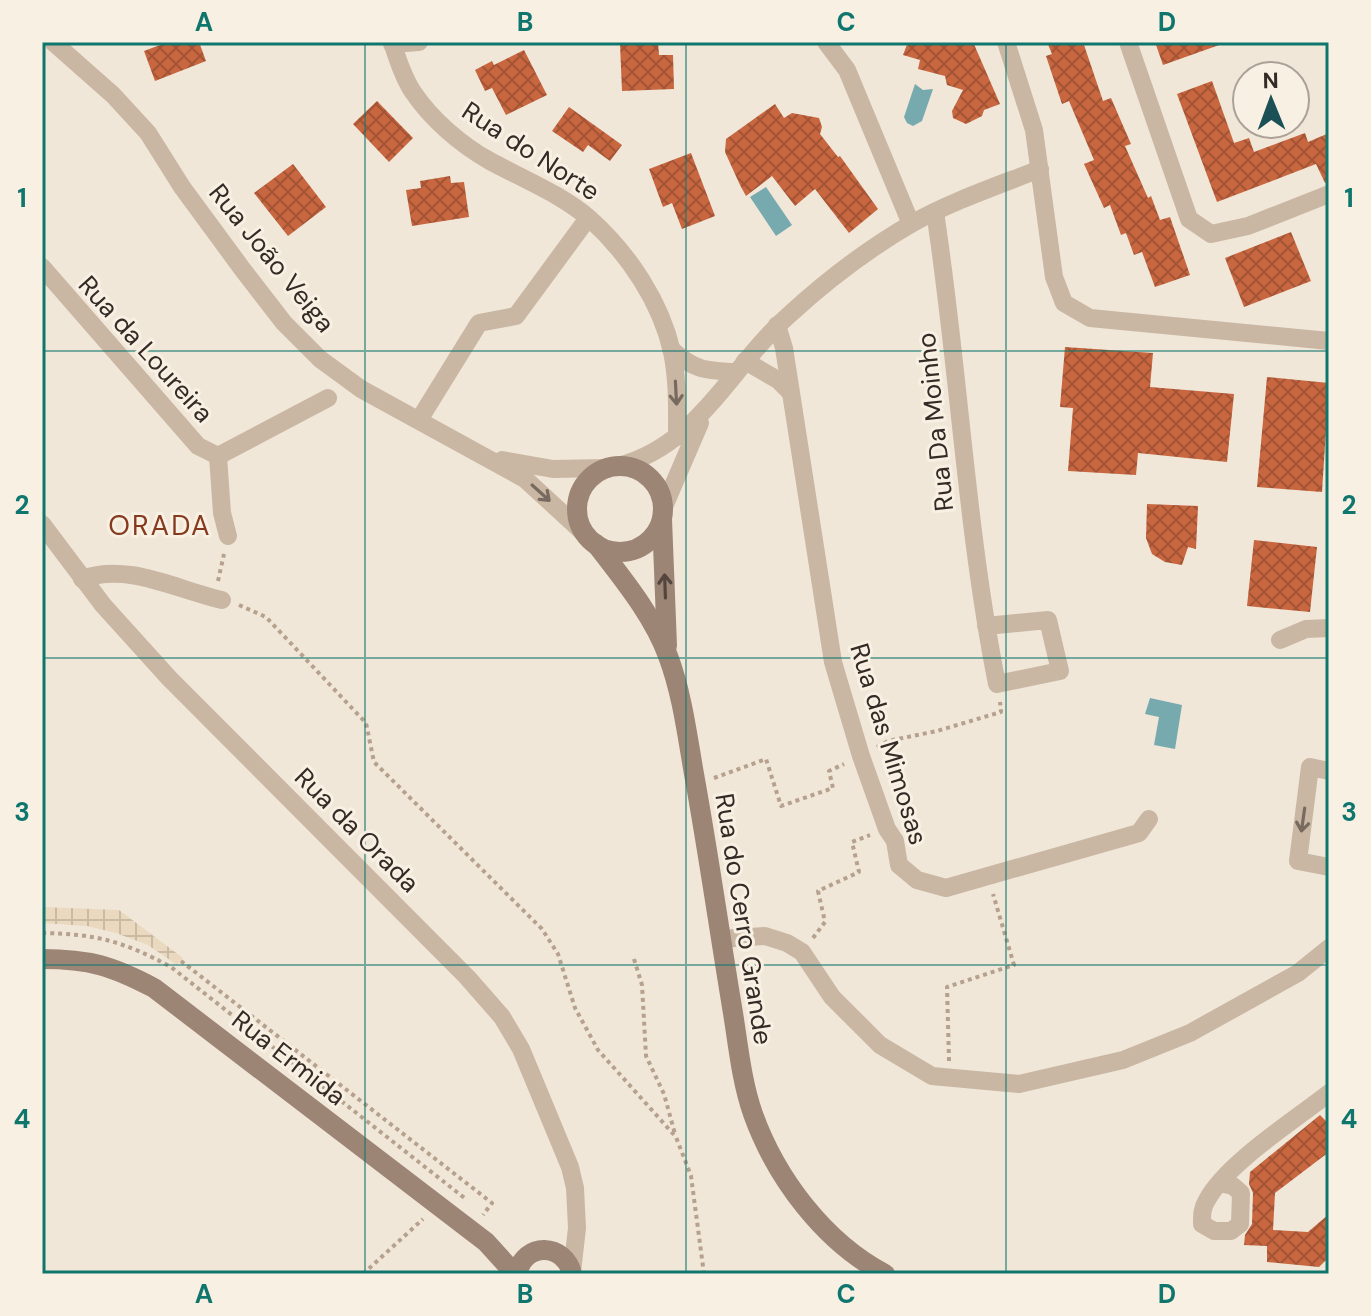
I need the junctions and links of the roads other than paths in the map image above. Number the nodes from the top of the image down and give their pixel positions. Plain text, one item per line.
1 (53, 42) edge
2 (419, 42) edge
3 (826, 42) edge
4 (1006, 42) edge
5 (1128, 42) edge
6 (392, 43) edge
7 (1040, 169) junction
8 (1329, 194) edge
9 (935, 212) junction
10 (588, 218) junction
11 (911, 224) junction
12 (42, 267) edge
13 (777, 325) junction
14 (1329, 341) edge
15 (671, 349) junction
16 (741, 367) junction
17 (790, 392) junction
18 (328, 398) dead end
19 (709, 407) junction
20 (419, 420) junction
21 (677, 437) junction
22 (218, 456) junction
23 (491, 458) junction
24 (612, 467) junction
25 (662, 514) junction
26 (42, 524) edge
27 (228, 536) road end
28 (591, 540) junction
29 (82, 579) junction
30 (218, 600) road end
31 (986, 626) junction
32 (1329, 628) edge
33 (1280, 640) dead end
34 (667, 654) junction
35 (1329, 771) edge
36 (1149, 819) dead end
37 (1329, 867) edge
38 (721, 939) junction
39 (1329, 948) edge
40 (42, 959) edge
41 (1329, 1093) edge
42 (1244, 1160) junction
43 (1220, 1183) junction
44 (1242, 1204) junction
45 (574, 1206) junction
46 (486, 1242) junction
47 (542, 1250) junction
48 (572, 1273) edge
49 (516, 1274) edge
50 (885, 1274) edge

1 - 20 street, Rua João Veiga
2 - 6 street
3 - 11 street
4 - 7 street
5 - 8 street
6 - 10 street, Rua do Norte
7 - 9 street
7 - 14 street
9 - 11 street
9 - 31 street, Rua Da Moinho
10 - 15 street, Rua do Norte
10 - 20 street
11 - 13 street
12 - 22 street, Rua da Loureira
13 - 16 street
13 - 17 street, Rua das Mimosas
15 - 16 street
15 -> 21 street, Rua do Norte
16 - 17 street
16 - 19 street
17 - 36 street, Rua das Mimosas
18 - 22 street, Rua da Loureira
19 - 21 street
19 - 25 street
20 - 23 street, Rua João Veiga
21 - 24 street
22 - 27 street, Rua da Loureira
23 - 24 street
23 -> 28 street
24 - 25 street
24 - 28 street
25 - 28 street
34 -> 25 street
26 - 29 street, Rua da Orada
28 - 34 street, Rua do Cerro Grande
29 - 30 street
29 - 45 street, Rua da Orada
31 - 31 street, Rua Da Moinho
32 - 33 street
34 - 38 street, Rua do Cerro Grande
35 -> 37 street
38 - 39 street
38 - 50 street, Rua do Cerro Grande
40 - 46 street, Rua Ermida
41 - 42 street
42 - 43 street
42 - 44 street
43 - 44 street
43 - 44 street
45 - 47 street
45 - 48 street, Rua da Orada
46 - 47 street
46 - 49 street
47 - 48 street
47 - 49 street

